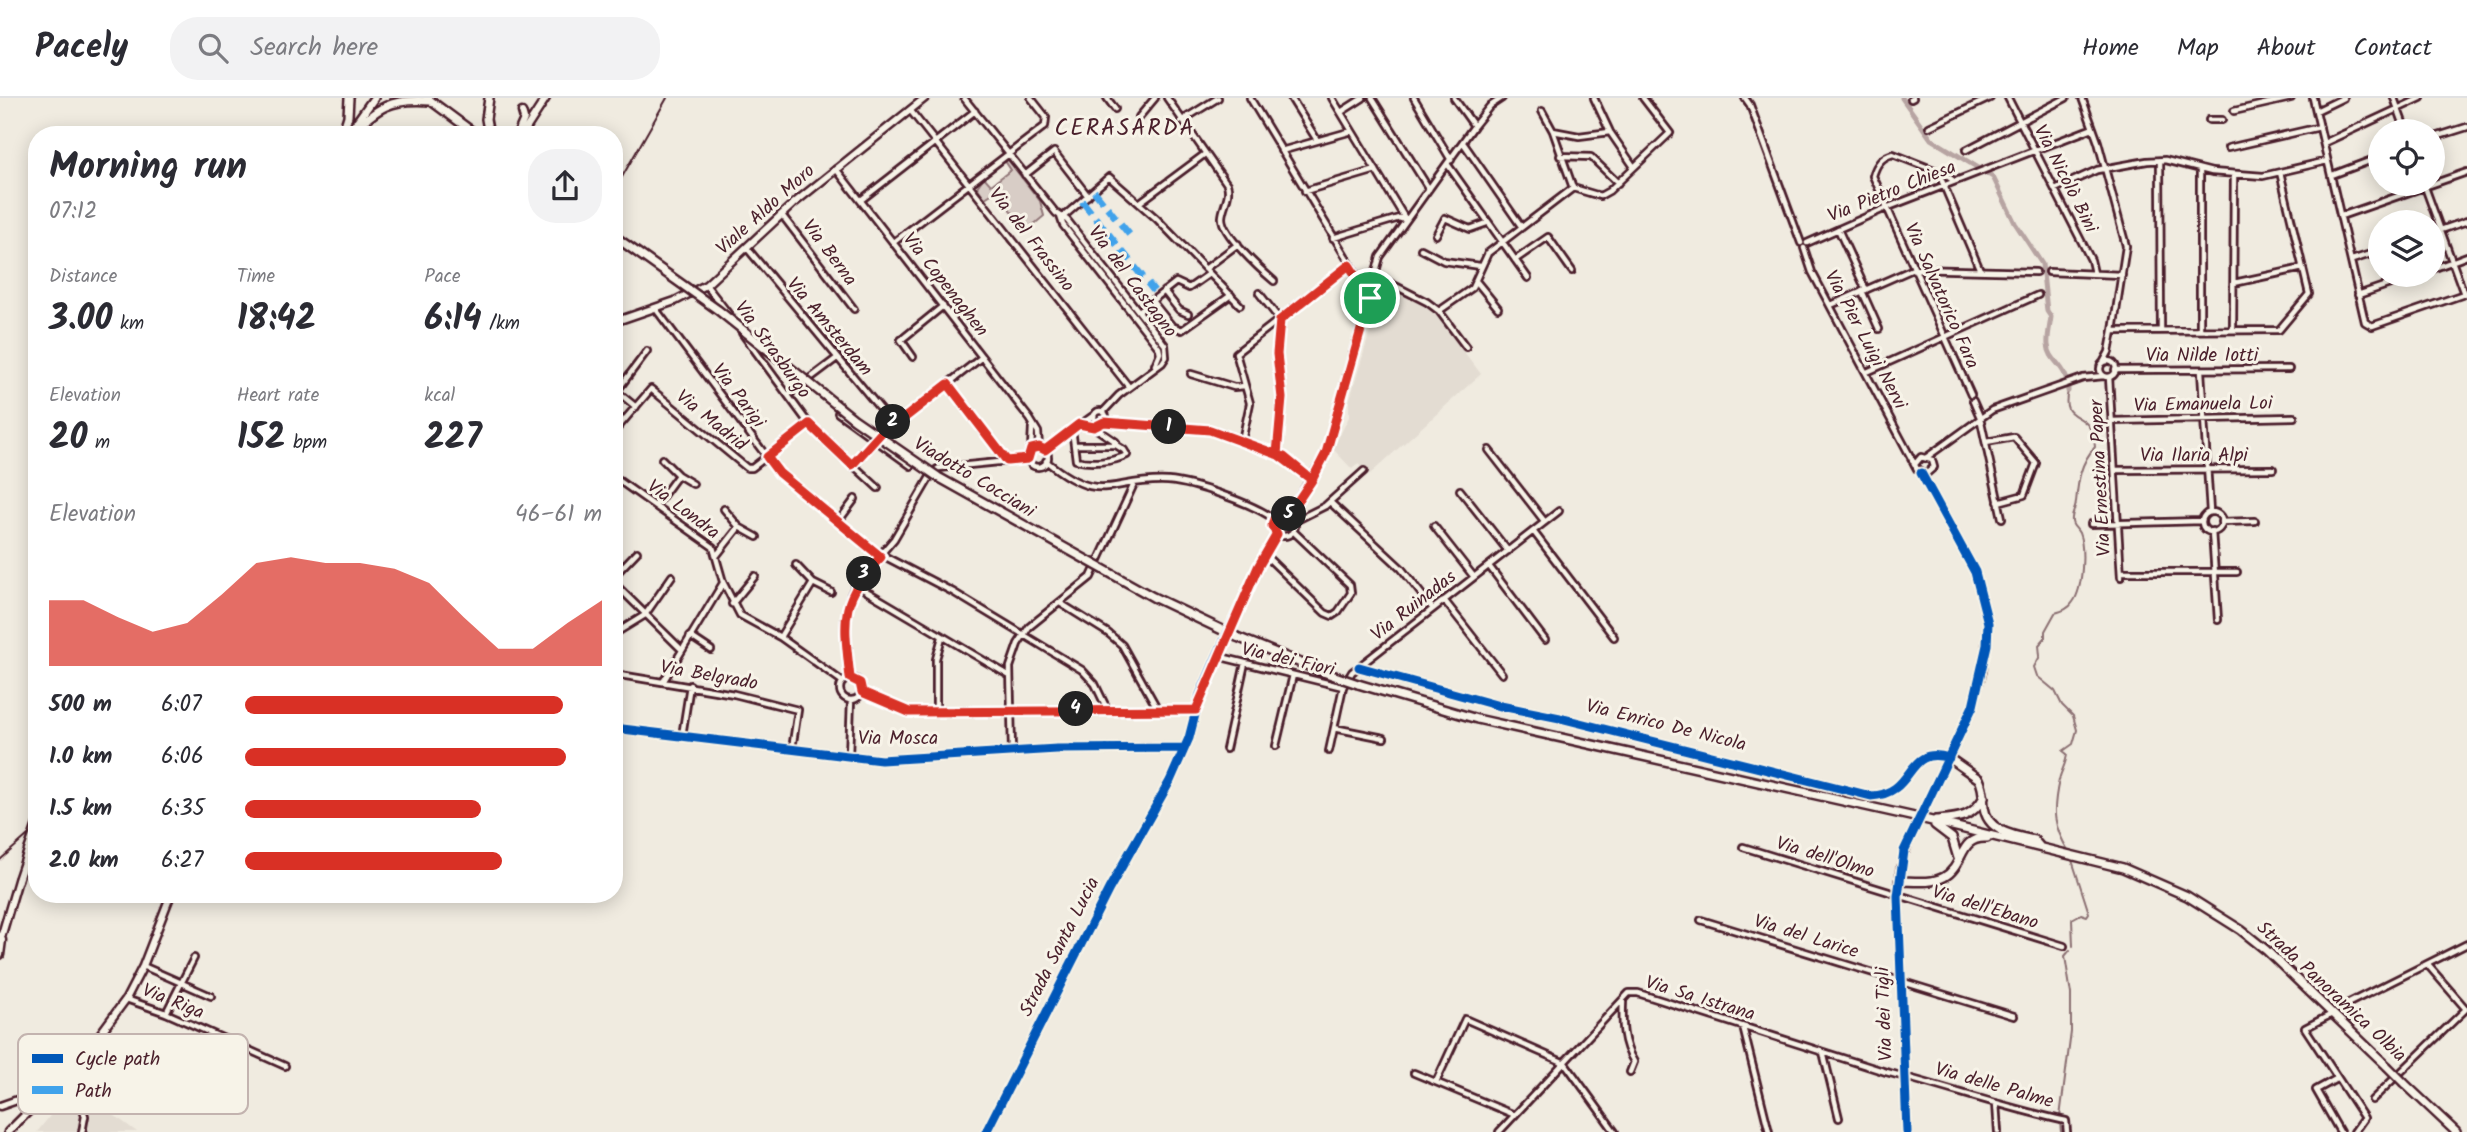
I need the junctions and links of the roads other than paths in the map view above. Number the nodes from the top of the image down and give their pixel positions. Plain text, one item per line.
1 (349, 98) edge
2 (374, 98) edge
3 (489, 98) edge
4 (546, 98) edge
5 (925, 98) edge
6 (964, 98) edge
7 (1031, 98) edge
8 (1107, 98) edge
9 (1155, 98) edge
10 (1167, 98) edge
11 (1218, 98) edge
12 (1250, 98) edge
13 (1291, 98) edge
14 (1332, 98) edge
15 (1363, 98) edge
16 (1372, 98) edge
17 (1414, 98) edge
18 (1454, 98) edge
19 (1502, 98) edge
20 (1594, 98) edge
21 (1643, 98) edge
22 (1745, 98) edge
23 (1990, 98) edge
24 (2008, 98) edge
25 (2066, 98) edge
26 (2082, 98) edge
27 (2291, 98) edge
28 (2313, 98) edge
29 (2343, 98) edge
30 (2394, 98) edge
31 (2421, 98) edge
32 (430, 101) edge
33 (1115, 109) dead end
34 (2398, 109) junction
35 (910, 110) junction
36 (975, 111) junction
37 (1542, 111) dead end
38 (2234, 111) dead end
39 (2316, 111) junction
40 (522, 112) dead end
41 (1341, 112) junction
42 (1139, 117) dead end
43 (2402, 119) edge
44 (2209, 120) dead end
45 (2222, 120) dead end
46 (1181, 121) junction
47 (2020, 122) junction
48 (347, 126) edge
49 (353, 126) edge
50 (357, 126) edge
51 (465, 126) edge
52 (487, 126) edge
53 (522, 126) edge
54 (526, 126) edge
55 (1474, 126) junction
56 (1929, 127) dead end
57 (2320, 127) junction
58 (2467, 127) edge
59 (2094, 128) junction
60 (1352, 131) junction
61 (1553, 131) junction
62 (1610, 132) junction
63 (2445, 134) edge
64 (936, 141) junction
65 (1317, 141) junction
66 (2324, 143) junction
67 (1464, 144) junction
68 (2228, 148) dead end
69 (1966, 150) dead end
70 (1281, 151) junction
71 (2035, 152) junction
72 (1008, 154) junction
73 (1205, 154) junction
74 (1560, 156) junction
75 (1451, 159) junction
76 (2160, 161) junction
77 (2327, 161) junction
78 (2368, 162) edge
79 (1448, 165) junction
80 (1634, 167) junction
81 (836, 169) junction
82 (2103, 169) junction
83 (2200, 169) junction
84 (1376, 170) junction
85 (2280, 172) junction
86 (2467, 172) edge
87 (1939, 173) junction
88 (2234, 174) junction
89 (1025, 175) junction
90 (2332, 175) junction
91 (2445, 179) edge
92 (1954, 181) junction
93 (968, 183) junction
94 (1618, 183) junction
95 (1945, 185) junction
96 (1573, 188) junction
97 (1429, 189) junction
98 (2055, 189) junction
99 (1305, 191) junction
100 (1088, 196) junction
101 (2395, 196) edge
102 (862, 200) junction
103 (1139, 203) junction
104 (1886, 208) junction
105 (782, 215) junction
106 (1400, 215) junction
107 (1061, 216) junction
108 (2341, 216) junction
109 (1406, 220) junction
110 (2467, 220) edge
111 (1487, 223) junction
112 (1521, 226) junction
113 (2445, 228) edge
114 (1838, 229) junction
115 (1436, 235) dead end
116 (1333, 238) junction
117 (623, 242) edge
118 (894, 242) junction
119 (1501, 243) junction
120 (2445, 243) edge
121 (1238, 244) junction
122 (1804, 245) junction
123 (747, 248) junction
124 (1421, 249) dead end
125 (2368, 255) edge
126 (2467, 257) edge
127 (1515, 260) junction
128 (2352, 260) junction
129 (2451, 262) junction
130 (2445, 264) edge
131 (1349, 265) junction
132 (1480, 266) junction
133 (2303, 268) junction
134 (1913, 269) junction
135 (1980, 270) junction
136 (1207, 271) junction
137 (1572, 271) dead end
138 (2036, 272) dead end
139 (2049, 272) dead end
140 (2094, 273) junction
141 (1374, 275) junction
142 (2122, 275) junction
143 (1528, 278) dead end
144 (1274, 281) dead end
145 (1476, 281) junction
146 (2234, 282) junction
147 (706, 285) junction
148 (2381, 287) edge
149 (1864, 290) junction
150 (1164, 291) junction
151 (1259, 293) dead end
152 (2466, 294) edge
153 (1231, 295) junction
154 (2038, 295) dead end
155 (2358, 295) junction
156 (1370, 298) junction
157 (1152, 301) junction
158 (1240, 305) dead end
159 (1831, 305) junction
160 (943, 306) junction
161 (654, 307) junction
162 (1498, 308) dead end
163 (854, 309) dead end
164 (1139, 311) junction
165 (1439, 311) junction
166 (1188, 314) dead end
167 (623, 319) edge
168 (1280, 320) junction
169 (2200, 329) junction
170 (1879, 330) dead end
171 (2161, 330) junction
172 (2233, 330) junction
173 (2113, 331) junction
174 (1945, 338) junction
175 (1466, 347) dead end
176 (647, 351) dead end
177 (2109, 352) junction
178 (913, 357) dead end
179 (982, 357) junction
180 (837, 358) junction
181 (2113, 364) junction
182 (2102, 365) junction
183 (1155, 366) junction
184 (2289, 369) dead end
185 (2115, 370) junction
186 (2201, 371) junction
187 (1867, 372) junction
188 (1191, 374) dead end
189 (2106, 376) junction
190 (2083, 378) junction
191 (623, 381) edge
192 (948, 384) junction
193 (1245, 386) junction
194 (1129, 387) junction
195 (789, 395) junction
196 (623, 396) edge
197 (636, 407) junction
198 (1103, 412) junction
199 (838, 413) dead end
200 (1094, 415) junction
201 (1980, 417) junction
202 (2294, 417) dead end
203 (1030, 419) junction
204 (2112, 421) junction
205 (2205, 421) junction
206 (623, 422) edge
207 (891, 422) junction
208 (809, 424) junction
209 (1079, 424) junction
210 (1099, 424) junction
211 (1072, 429) junction
212 (875, 440) junction
213 (1242, 441) junction
214 (1116, 442) dead end
215 (1986, 442) junction
216 (1076, 445) junction
217 (1039, 447) junction
218 (1031, 449) junction
219 (1045, 450) junction
220 (1489, 450) dead end
221 (1277, 454) junction
222 (767, 457) junction
223 (1930, 458) junction
224 (662, 459) dead end
225 (1028, 459) junction
226 (1007, 461) junction
227 (1046, 461) junction
228 (1918, 461) junction
229 (852, 465) junction
230 (911, 466) dead end
231 (2273, 469) dead end
232 (2115, 470) junction
233 (1364, 471) dead end
234 (2208, 471) junction
235 (1931, 472) junction
236 (1921, 473) junction
237 (678, 475) junction
238 (1312, 480) junction
239 (623, 483) edge
240 (693, 484) dead end
241 (1134, 484) junction
242 (878, 488) dead end
243 (1460, 489) dead end
244 (1933, 495) junction
245 (855, 499) dead end
246 (1330, 502) junction
247 (1998, 502) junction
248 (656, 505) junction
249 (724, 509) dead end
250 (1559, 511) dead end
251 (2210, 512) junction
252 (1289, 514) junction
253 (2002, 518) dead end
254 (1274, 519) junction
255 (1295, 521) junction
256 (2255, 521) dead end
257 (838, 522) junction
258 (1545, 522) junction
259 (2202, 522) junction
260 (2221, 522) junction
261 (2091, 523) dead end
262 (2118, 523) junction
263 (1434, 526) dead end
264 (739, 527) junction
265 (1293, 531) junction
266 (1534, 531) junction
267 (2212, 531) junction
268 (1277, 534) junction
269 (757, 537) dead end
270 (1508, 551) junction
271 (637, 552) dead end
272 (716, 555) junction
273 (1265, 555) junction
274 (882, 556) junction
275 (796, 565) dead end
276 (1489, 566) junction
277 (623, 567) edge
278 (2237, 572) dead end
279 (2215, 573) junction
280 (672, 576) dead end
281 (755, 576) dead end
282 (1474, 577) junction
283 (723, 582) junction
284 (813, 583) junction
285 (856, 585) junction
286 (623, 592) edge
287 (831, 592) dead end
288 (1444, 600) junction
289 (1060, 603) junction
290 (733, 604) junction
291 (1433, 609) junction
292 (645, 615) junction
293 (2218, 620) dead end
294 (623, 628) edge
295 (1023, 633) junction
296 (690, 636) junction
297 (780, 637) junction
298 (942, 637) junction
299 (1615, 638) dead end
300 (1545, 640) dead end
301 (1221, 649) junction
302 (682, 650) junction
303 (711, 650) dead end
304 (1217, 656) junction
305 (1227, 660) junction
306 (1245, 663) junction
307 (1214, 665) junction
308 (1359, 667) junction
309 (1502, 674) dead end
310 (623, 675) edge
311 (1293, 675) junction
312 (1010, 676) junction
313 (850, 678) junction
314 (663, 682) junction
315 (843, 682) junction
316 (690, 685) junction
317 (1343, 687) junction
318 (862, 692) junction
319 (851, 700) junction
320 (1157, 708) junction
321 (1107, 709) junction
322 (1011, 710) junction
323 (1196, 710) junction
324 (936, 712) junction
325 (1334, 728) junction
326 (623, 729) edge
327 (682, 736) junction
328 (1384, 738) dead end
329 (1276, 746) dead end
330 (1183, 748) junction
331 (792, 749) junction
332 (1226, 749) dead end
333 (1012, 751) junction
334 (1329, 751) dead end
335 (849, 756) junction
336 (1949, 758) junction
337 (1984, 797) junction
338 (1928, 820) junction
339 (2029, 845) junction
340 (1743, 847) dead end
341 (2041, 847) junction
342 (28, 851) edge
343 (1958, 858) junction
344 (1899, 881) junction
345 (1898, 896) junction
346 (168, 903) edge
347 (1701, 920) dead end
348 (3, 930) junction
349 (0, 942) edge
350 (2467, 944) edge
351 (2064, 946) dead end
352 (0, 955) edge
353 (194, 958) dead end
354 (2427, 964) junction
355 (143, 966) junction
356 (1902, 982) junction
357 (182, 984) junction
358 (211, 996) dead end
359 (127, 999) junction
360 (1623, 1000) junction
361 (2343, 1006) dead end
362 (166, 1013) junction
363 (2332, 1014) junction
364 (2014, 1016) dead end
365 (1743, 1027) junction
366 (100, 1034) edge
367 (213, 1034) edge
368 (248, 1050) edge
369 (1823, 1052) junction
370 (1565, 1062) junction
371 (285, 1066) dead end
372 (1630, 1072) dead end
373 (1414, 1073) dead end
374 (1905, 1074) junction
375 (2336, 1079) junction
376 (1436, 1082) junction
377 (18, 1100) edge
378 (2372, 1100) dead end
379 (1996, 1103) junction
380 (0, 1105) edge
381 (26, 1114) edge
382 (84, 1114) edge
383 (1515, 1115) junction
384 (1839, 1118) dead end
385 (8, 1132) edge
386 (82, 1132) edge
387 (986, 1132) edge
388 (1499, 1132) edge
389 (1615, 1132) edge
390 (1769, 1132) edge
391 (1907, 1132) edge
392 (1998, 1132) edge
393 (2067, 1132) edge
394 (2340, 1132) edge
395 (2354, 1132) edge
396 (2456, 1132) edge

1 - 48 highway
2 - 49 highway
3 - 52 highway
4 - 54 main road
5 - 35 main road, Viale Aldo Moro
6 - 36 street, Via del Castagno
7 - 72 street
8 - 33 street
9 - 42 street
10 - 46 street
11 - 46 street
12 - 70 street
13 - 65 street
14 - 41 street
15 - 41 street
16 - 97 street
17 - 75 street
18 - 55 street
19 - 55 street
20 - 62 street
21 - 80 street
22 - 122 street, Via Pier Luigi Nervi
23 - 56 street
24 - 47 street, Via Nicolò Bini
25 - 47 street
26 - 59 street
27 - 38 street
28 - 39 street
29 - 39 street
30 - 34 street
31 - 34 street
32 - 50 highway
32 - 51 highway
34 - 43 street
34 - 66 street
35 - 64 street, Via del Frassino
35 - 81 main road, Viale Aldo Moro
36 - 64 street
36 - 72 street, Via del Castagno
37 - 61 street
39 - 57 street
40 - 53 main road
41 - 60 street
44 - 45 street
46 - 73 street
47 - 69 street
47 - 71 street, Via Nicolò Bini
55 - 67 street
57 - 66 street
57 - 68 street
58 - 63 street
59 - 71 street, Via Pietro Chiesa
59 - 82 street
60 - 65 street
60 - 84 street
61 - 62 street
61 - 74 street
62 - 80 street
64 - 93 street, Via del Frassino
64 - 102 street
65 - 70 street
66 - 77 street
67 - 75 street
67 - 112 street
70 - 99 street
71 - 92 street, Via Pietro Chiesa
71 - 98 street, Via Nicolò Bini
72 - 89 street, Via del Castagno
72 - 93 street
73 - 103 street
73 - 121 street
74 - 94 street
74 - 96 street
75 - 79 street
76 - 82 street
76 - 83 street
76 - 171 street
77 - 85 street
77 - 90 street
78 - 90 street
79 - 97 street
79 - 111 street
80 - 94 street
81 - 102 street, Via Copenaghen
81 - 105 main road, Viale Aldo Moro
82 - 98 street
82 - 142 street
83 - 88 street
83 - 169 street
84 - 99 street
84 - 106 street
85 - 88 street
85 - 133 street
86 - 91 street
87 - 92 street
87 - 95 street
87 - 104 street, Via Salvatorico Fara
88 - 146 street
89 - 100 street
89 - 107 street, Via del Castagno
90 - 108 street
92 - 95 street, Via Pietro Chiesa
93 - 118 street
93 - 194 street, Via del Frassino
94 - 96 street
95 - 104 street, Via Pietro Chiesa
95 - 135 street
96 - 112 street
97 - 109 street
98 - 140 street, Via Nicolò Bini
99 - 116 street
100 - 103 street
100 - 107 street
101 - 108 street
102 - 118 street, Via Copenaghen
103 - 136 street
104 - 114 street, Via Pietro Chiesa
104 - 134 street, Via Salvatorico Fara
105 - 123 main road, Viale Aldo Moro
105 - 163 street, Via Berna
106 - 109 street
106 - 116 street
107 - 164 street, Via del Castagno
107 - 183 street, Via del Castagno
108 - 128 street
109 - 141 street
110 - 113 street
111 - 115 street
111 - 119 street
112 - 119 street
114 - 122 street, Via Pietro Chiesa
114 - 149 street
116 - 131 street
117 - 338 highway, Viadotto Cocciani, bridge
118 - 160 street, Via Copenaghen
119 - 127 street
119 - 132 street
120 - 129 street
121 - 136 street
121 - 144 street
122 - 159 street, Via Pier Luigi Nervi
123 - 147 main road, Viale Aldo Moro
123 - 180 street, Via Amsterdam
124 - 132 street
125 - 128 street
126 - 129 street
127 - 137 street
127 - 143 street
128 - 155 street
129 - 130 street
129 - 152 street
131 - 156 street
131 - 168 street
132 - 145 street
133 - 146 street
133 - 172 street
134 - 135 street
134 - 149 street
134 - 174 street, Via Salvatorico Fara
135 - 138 street
136 - 150 street
136 - 153 street
139 - 140 street
140 - 142 street
141 - 156 street
141 - 165 street
142 - 173 street
145 - 162 street
145 - 165 street
146 - 172 street
147 - 161 main road, Viale Aldo Moro
147 - 195 street, Via Strasburgo
148 - 155 street
149 - 159 street
149 - 170 street
150 - 157 street
150 - 166 street
151 - 168 street
152 - 155 street
153 - 157 street
153 - 158 street
154 - 174 street
156 - 238 street
157 - 164 street
159 - 187 street, Via Pier Luigi Nervi
160 - 178 street
160 - 179 street, Via Copenaghen
161 - 167 main road, Viale Aldo Moro
161 - 222 street, Via Parigi
164 - 183 street, Via del Castagno
165 - 175 street
168 - 193 street
168 - 221 street
169 - 171 street
169 - 172 street
171 - 173 street
173 - 177 street
174 - 187 street
174 - 201 street, Via Salvatorico Fara
176 - 191 street
177 - 181 street
177 - 182 street
179 - 192 street
179 - 203 street, Via Copenaghen
180 - 195 street
180 - 207 street, Via Amsterdam
181 - 182 street
181 - 185 street
182 - 189 street, Via Ernestina Paper
182 - 190 street
183 - 194 street, Via del Castagno
184 - 186 street, Via Nilde Iotti
185 - 186 street, Via Nilde Iotti
185 - 189 street
186 - 205 street
187 - 228 street, Via Pier Luigi Nervi
188 - 193 street
189 - 190 street
189 - 204 street, Via Ernestina Paper
190 - 201 street
192 - 207 street
192 - 226 street
193 - 213 street
194 - 198 street, Via del Castagno
195 - 208 street, Via Strasburgo
196 - 197 street
197 - 206 street, Via Madrid
197 - 222 street, Via Madrid
198 - 200 street
198 - 210 street
199 - 212 street
200 - 209 street
200 - 210 street
201 - 215 street, Via Salvatorico Fara
201 - 223 street
202 - 205 street, Via Emanuela Loi
203 - 217 street, Via Copenaghen
203 - 218 street
204 - 205 street, Via Emanuela Loi
204 - 232 street, Via Ernestina Paper
205 - 234 street
207 - 212 street
208 - 222 street
208 - 229 street, Via Strasburgo
209 - 210 street
209 - 211 street
210 - 213 street
210 - 214 street
211 - 216 street
211 - 219 street
212 - 229 street
212 - 230 street
213 - 221 street
215 - 247 street, Via Salvatorico Fara
215 - 247 street
216 - 216 street
217 - 218 street
217 - 219 street
218 - 225 street
219 - 227 street
220 - 258 street
221 - 238 street
222 - 257 street, Via Parigi
223 - 228 street
223 - 235 street
224 - 237 street
225 - 226 street
225 - 227 street
226 - 274 street
227 - 241 street
228 - 236 street, Via Pier Luigi Nervi
229 - 242 street, Via Strasburgo
231 - 234 street, Via Ilaria Alpi
232 - 234 street, Via Ilaria Alpi
232 - 262 street, Via Ernestina Paper
233 - 246 street
234 - 251 street
235 - 236 street
235 - 244 street
236 - 244 street
237 - 240 street
237 - 248 street
238 - 252 street
239 - 248 street, Via Londra
241 - 254 street
241 - 289 street
243 - 270 street
244 - 336 street
245 - 257 street
246 - 255 street
246 - 291 street
247 - 253 street, Via Salvatorico Fara
248 - 272 street, Via Londra
249 - 264 street
250 - 258 street, Via Ruinadas
251 - 259 street
251 - 260 street
252 - 254 street
252 - 255 street
254 - 268 street
255 - 265 street
256 - 260 street
257 - 274 street, Via Parigi
258 - 266 street, Via Ruinadas
259 - 262 street
259 - 267 street
260 - 267 street
261 - 262 street
262 - 279 street, Via Ernestina Paper
263 - 282 street
264 - 269 street
264 - 272 street
265 - 268 street
265 - 273 street
266 - 270 street, Via Ruinadas
266 - 299 street
267 - 279 street
268 - 273 street, Strada Santa Lucia
270 - 276 street, Via Ruinadas
271 - 277 street
272 - 283 street, Via Londra
273 - 301 street, Strada Santa Lucia
274 - 285 street
274 - 295 street, Via Parigi
275 - 284 street
276 - 282 street, Via Ruinadas
276 - 300 street
278 - 279 street
279 - 293 street
280 - 292 street
281 - 290 street
282 - 288 street, Via Ruinadas
283 - 290 street, Via Londra
283 - 296 street
284 - 287 street
284 - 297 street
285 - 298 street
285 - 313 street
286 - 292 street
288 - 291 street, Via Ruinadas
288 - 309 street
289 - 295 street
289 - 320 street
290 - 297 street, Via Londra
291 - 308 street, Via Ruinadas
292 - 294 street
292 - 302 street
295 - 312 street
295 - 321 street, Via Parigi
296 - 302 street
296 - 303 street
297 - 315 street, Via Londra
298 - 312 street
298 - 324 street
301 - 304 street, Strada Santa Lucia
301 - 305 street, Via dei Fiori
302 - 314 street
304 - 305 street, Via dei Fiori
304 - 307 street, Strada Santa Lucia
305 - 306 street, Via dei Fiori
305 - 307 street, Via dei Fiori
306 - 311 street, Via dei Fiori
306 - 332 street
307 - 323 street, Strada Santa Lucia
308 - 317 street, Via Ruinadas
308 - 336 street, Via Enrico De Nicola
310 - 314 street, Via Belgrado
311 - 317 street, Via dei Fiori
311 - 329 street
312 - 322 street
313 - 315 street
313 - 318 street
314 - 316 street, Via Belgrado
315 - 319 street
316 - 327 street
316 - 331 street, Via Belgrado
317 - 325 street, Via Ruinadas
318 - 319 street
318 - 324 street
319 - 335 street
320 - 321 street
320 - 323 street
321 - 322 street
322 - 324 street
322 - 333 street
323 - 330 street, Strada Santa Lucia
325 - 328 street
325 - 334 street, Via Ruinadas
326 - 327 street, Via Mosca
327 - 331 street, Via Mosca
330 - 333 street, Via Mosca
330 - 387 street, Strada Santa Lucia
331 - 335 street, Via Mosca
333 - 335 street, Via Mosca
336 - 337 highway
336 - 344 street, bridge
337 - 338 highway
337 - 341 highway
338 - 339 highway
338 - 343 highway
339 - 341 highway
339 - 343 highway
340 - 345 street, Via dell'Olmo
341 - 363 highway, Strada Panoramica Olbia
342 - 348 main road, bridge
343 - 344 highway
344 - 345 street
345 - 351 street, Via dell'Ebano
345 - 356 street, Via dei Tigli
346 - 355 main road
347 - 356 street, Via del Larice
348 - 349 main road
348 - 352 main road
350 - 354 street
353 - 357 street
354 - 361 street
354 - 378 street
355 - 357 street
355 - 359 main road
356 - 364 street, Via del Larice
356 - 374 street, Via dei Tigli
357 - 358 street
357 - 362 street
359 - 362 street, Via Riga
359 - 366 main road
360 - 365 street, Via Sa Istrana
360 - 370 street, Via Sa Istrana
360 - 372 street
362 - 367 street, Via Riga
363 - 375 street
363 - 396 highway, Strada Panoramica Olbia, bridge
365 - 369 street, Via Sa Istrana
365 - 390 street
368 - 371 street, Via Riga
369 - 374 street, Via Sa Istrana
369 - 384 street
370 - 376 street
370 - 383 street, Via Sa Istrana
370 - 389 street
373 - 376 street
374 - 379 street, Via delle Palme
374 - 391 street, Via dei Tigli
375 - 394 street
375 - 395 street
376 - 383 street
377 - 380 main road
379 - 392 street
379 - 393 street, Via delle Palme
381 - 385 main road
382 - 386 street
383 - 388 street, Via Sa Istrana

